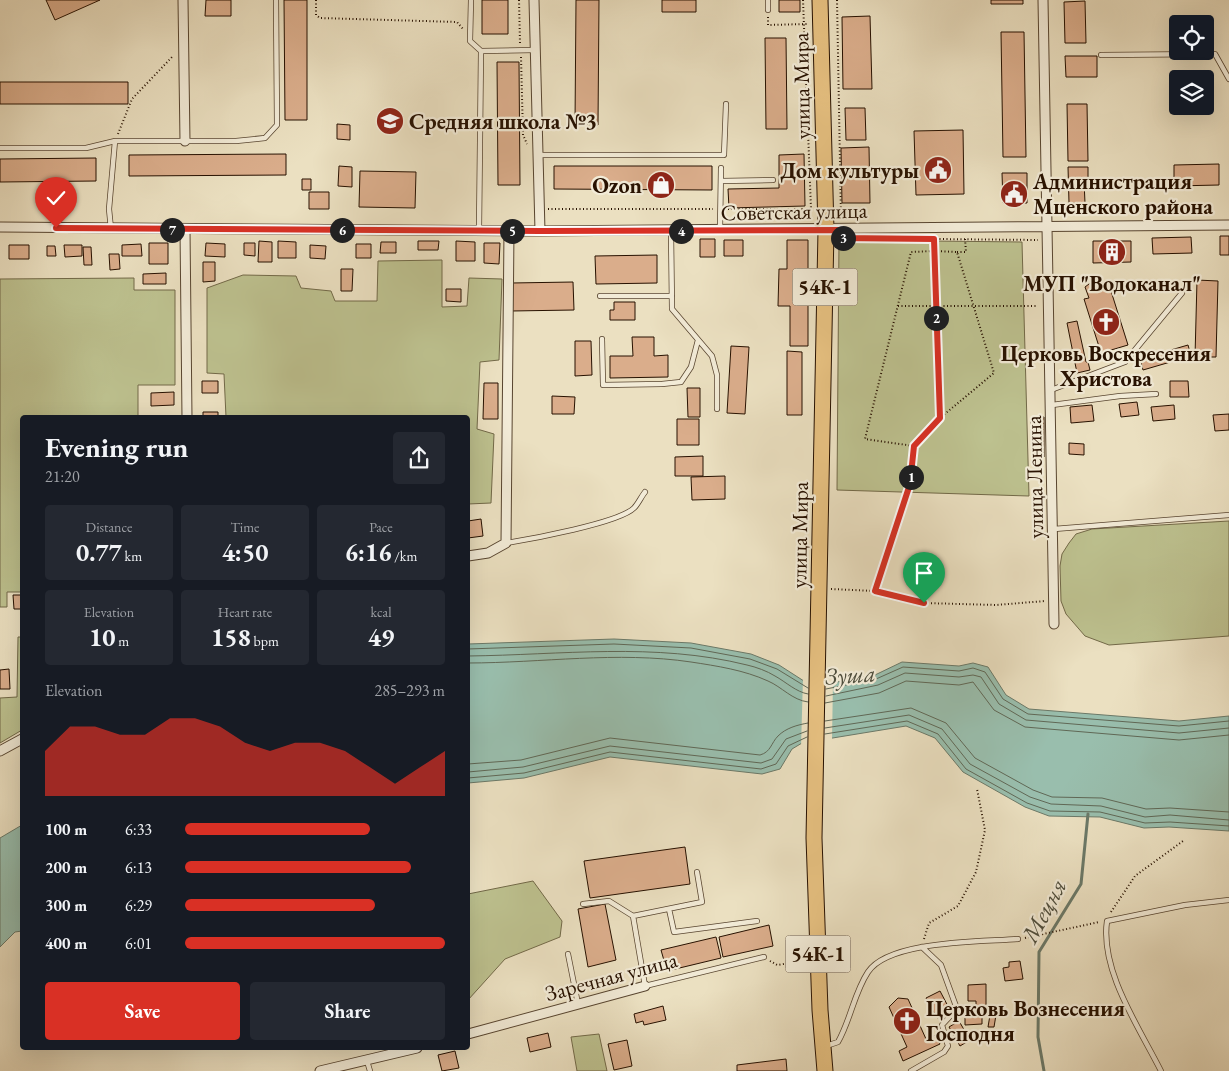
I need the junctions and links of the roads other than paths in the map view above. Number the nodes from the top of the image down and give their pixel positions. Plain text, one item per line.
1 (183, 0) edge
2 (276, 0) edge
3 (471, 0) edge
4 (534, 0) edge
5 (768, 0) edge
6 (820, 0) edge
7 (1043, 0) edge
8 (768, 10) road end
9 (535, 50) junction
10 (481, 51) junction
11 (1101, 55) dead end
12 (1229, 79) edge
13 (726, 104) dead end
14 (115, 141) junction
15 (185, 141) junction
16 (0, 148) edge
17 (538, 156) junction
18 (722, 168) dead end
19 (773, 180) dead end
20 (721, 181) junction
21 (1229, 225) edge
22 (1048, 226) junction
23 (0, 227) edge
24 (111, 230) junction
25 (185, 230) junction
26 (479, 230) junction
27 (720, 230) junction
28 (827, 230) junction
29 (509, 231) junction
30 (540, 231) junction
31 (671, 231) junction
32 (1182, 293) dead end
33 (600, 296) dead end
34 (672, 296) junction
35 (602, 339) dead end
36 (698, 340) junction
37 (1051, 390) junction
38 (1156, 394) dead end
39 (1052, 405) junction
40 (717, 408) dead end
41 (187, 415) edge
42 (645, 492) dead end
43 (1229, 515) edge
44 (1054, 529) junction
45 (506, 543) junction
46 (470, 556) edge
47 (1054, 624) dead end
48 (20, 739) edge
49 (0, 751) edge
50 (697, 872) dead end
51 (1229, 900) edge
52 (583, 904) dead end
53 (668, 909) junction
54 (633, 916) junction
55 (756, 922) dead end
56 (1018, 939) road end
57 (922, 946) junction
58 (568, 954) dead end
59 (764, 957) dead end
60 (645, 986) junction
61 (578, 1004) junction
62 (470, 1033) edge
63 (822, 1046) junction
64 (409, 1050) edge
65 (367, 1061) junction
66 (320, 1071) edge
67 (370, 1071) edge
68 (825, 1071) edge
69 (911, 1071) edge
70 (1161, 1071) edge

1 - 15 street
2 - 15 lane
3 - 10 lane
4 - 9 street
5 - 8 lane
6 - 28 main road, улица Мира / 54К-1
7 - 22 street, улица Ленина
9 - 10 lane
9 - 17 street
10 - 26 lane
11 - 12 lane
13 - 17 lane
14 - 15 lane
14 - 16 lane
14 - 24 lane
17 - 30 street
18 - 20 lane
19 - 20 lane
20 - 27 lane
21 - 22 street, Советская улица
22 - 28 street, Советская улица
22 - 37 street, улица Ленина
23 - 24 street, Советская улица
24 - 25 street, Советская улица
25 - 26 street, Советская улица
25 - 41 street
26 - 29 street, Советская улица
27 - 28 street, Советская улица
27 - 31 street, Советская улица
28 - 63 main road, улица Мира / 54К-1
29 - 30 street, Советская улица
29 - 45 street
30 - 31 street, Советская улица
31 - 34 lane
32 - 37 lane
33 - 34 lane
34 - 36 lane
35 - 36 lane
36 - 40 lane
37 - 39 street, улица Ленина
38 - 39 lane
39 - 44 street, улица Ленина
42 - 45 lane
43 - 44 lane
44 - 47 street, улица Ленина
45 - 46 street
48 - 49 street
50 - 53 lane
51 - 70 lane
52 - 54 lane
53 - 54 lane
53 - 55 lane
54 - 60 lane
56 - 57 lane
57 - 63 lane
57 - 69 lane
58 - 61 lane
59 - 60 lane, Заречная улица
60 - 61 street, Заречная улица
61 - 62 street, Заречная улица
63 - 68 main road, улица Мира / 54К-1
64 - 65 street
65 - 66 street
65 - 67 lane

